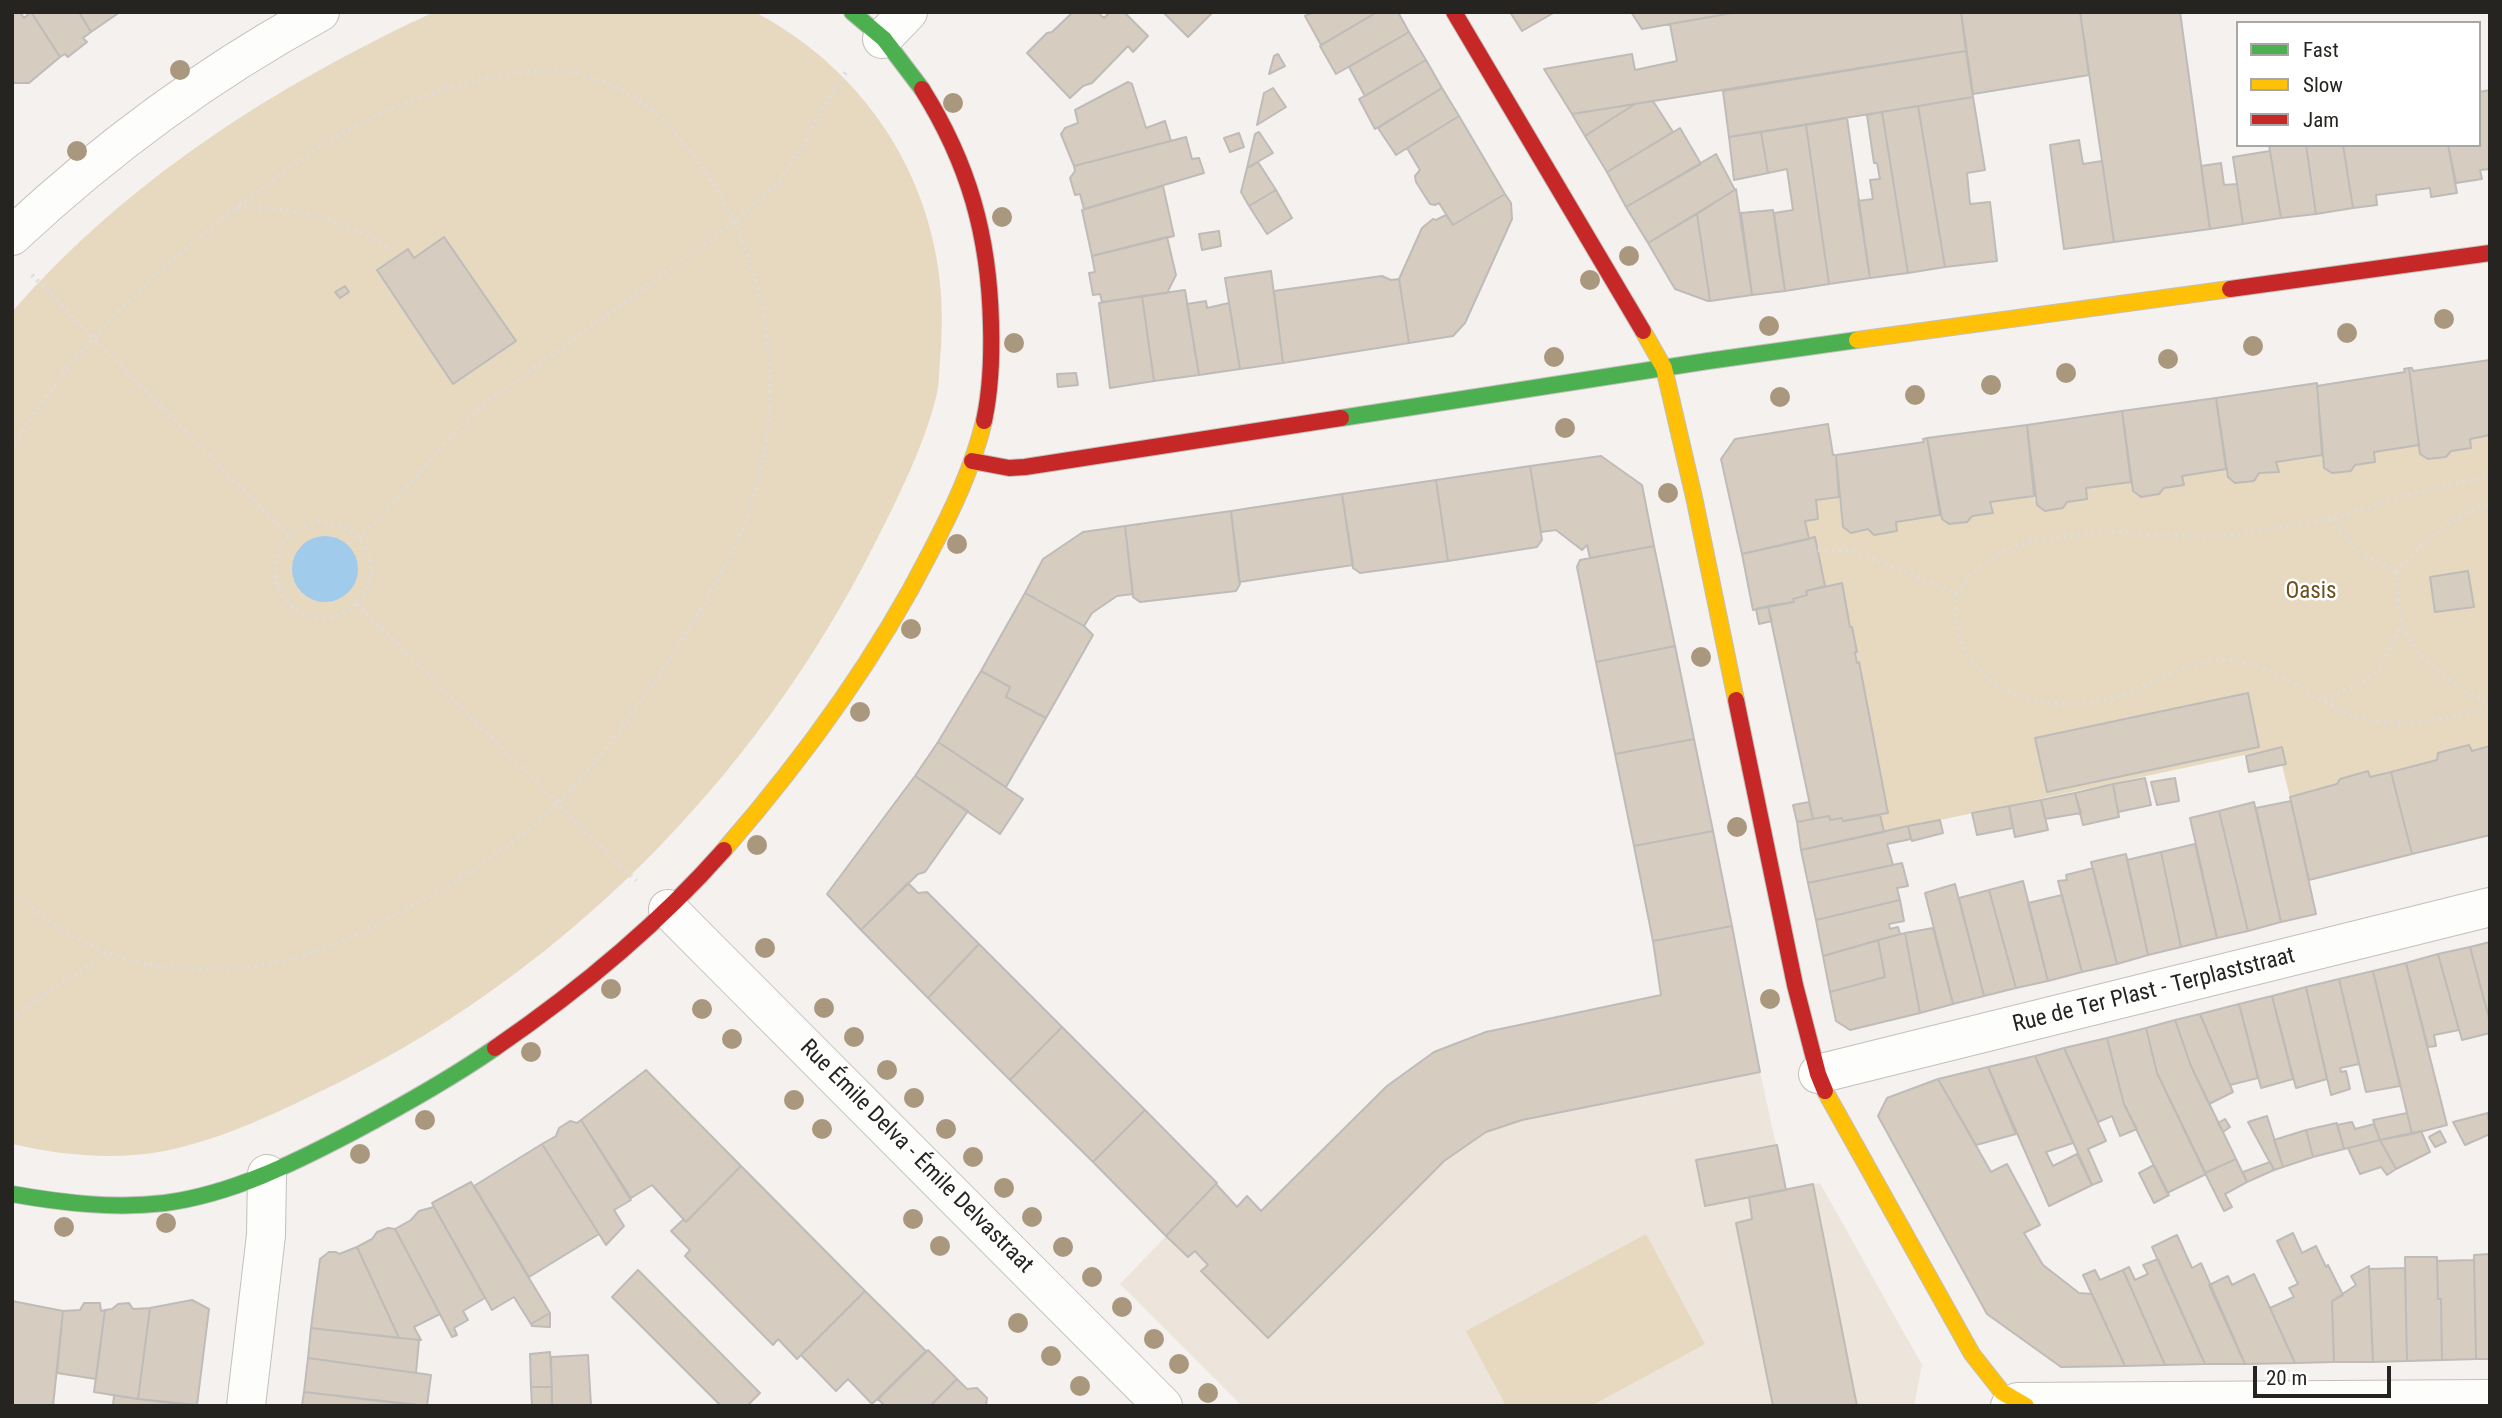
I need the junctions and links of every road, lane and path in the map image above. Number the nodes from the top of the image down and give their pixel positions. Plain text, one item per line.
1 (320, 12) edge
2 (852, 12) edge
3 (908, 12) edge
4 (1454, 12) edge
5 (882, 39) junction
6 (848, 69) dead end
7 (238, 206) junction
8 (735, 222) junction
9 (12, 236) edge
10 (392, 250) dead end
11 (2490, 253) edge
12 (32, 275) dead end
13 (93, 337) junction
14 (1664, 368) junction
15 (12, 450) edge
16 (972, 461) junction
17 (2490, 475) edge
18 (2490, 505) edge
19 (2332, 519) junction
20 (289, 536) junction
21 (360, 539) junction
22 (1818, 550) dead end
23 (2396, 571) junction
24 (1956, 593) junction
25 (357, 604) junction
26 (2402, 625) junction
27 (2325, 700) junction
28 (2490, 705) edge
29 (558, 803) junction
30 (636, 881) dead end
31 (12, 891) edge
32 (2490, 907) edge
33 (668, 909) junction
34 (108, 953) junction
35 (12, 1020) edge
36 (1818, 1074) junction
37 (267, 1174) junction
38 (12, 1194) edge
39 (2490, 1399) edge
40 (2018, 1405) edge
41 (246, 1406) edge
42 (1163, 1406) edge

1 - 9 street
2 - 5 street
3 - 5 street
4 - 14 street
5 - 16 street
6 - 8 path
7 - 8 path
7 - 10 path
7 - 13 path
8 - 21 path
8 - 29 path
11 - 14 street
12 - 13 path
13 - 15 path
13 - 20 path
14 - 16 street
14 - 36 street
16 - 33 street
17 - 19 path
18 - 23 path
19 - 23 path
19 - 24 path
20 - 21 path
20 - 25 path
21 - 25 path
22 - 24 path
23 - 26 path
24 - 27 path
25 - 29 path
26 - 27 path
26 - 28 path
27 - 28 path
29 - 30 path
29 - 34 path
31 - 34 path
32 - 36 street, Rue de Ter Plast - Terplaststraat
33 - 37 street
33 - 42 street, Rue Émile Delva - Émile Delvastraat
34 - 35 path
36 - 40 street
37 - 38 street
37 - 41 street
39 - 40 street

